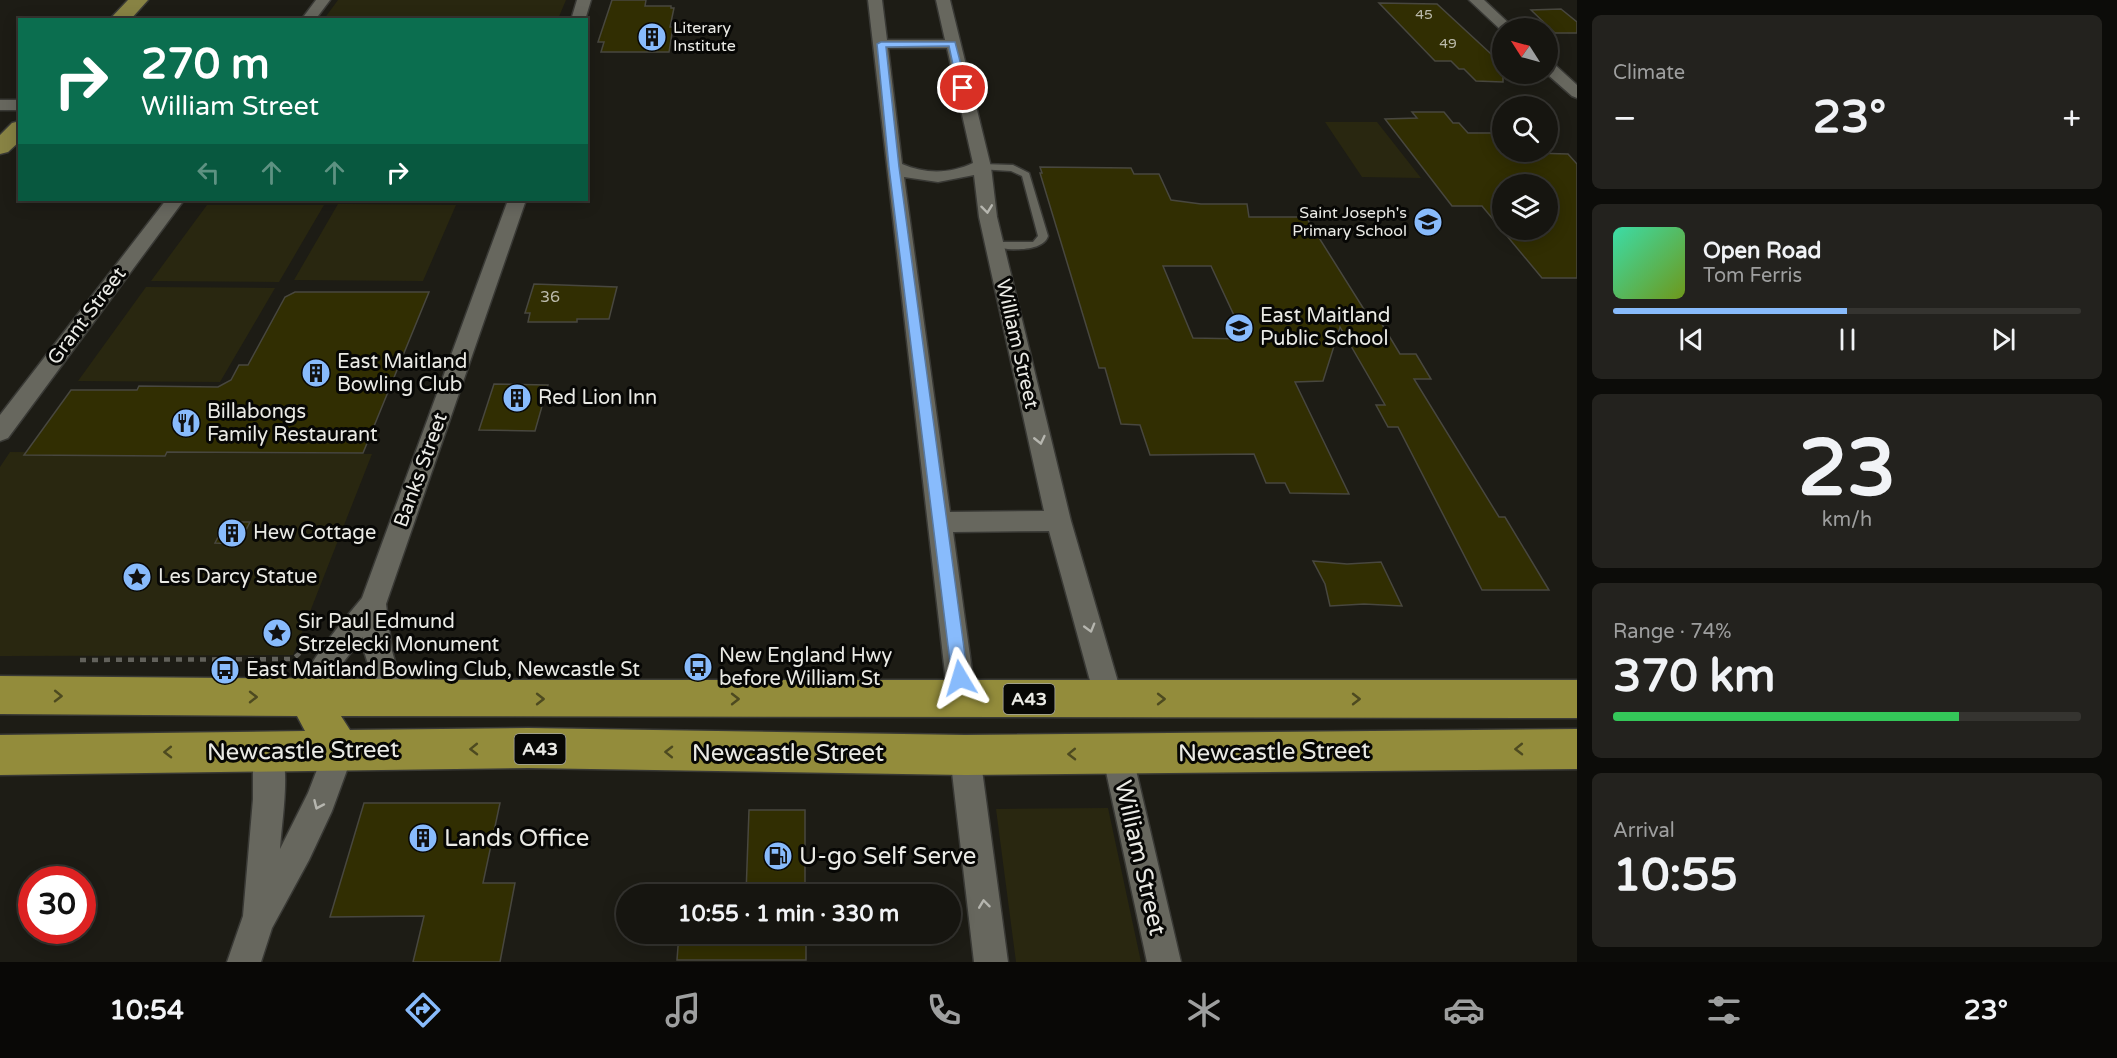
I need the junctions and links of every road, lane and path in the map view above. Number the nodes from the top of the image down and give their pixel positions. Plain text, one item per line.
1 (323, 0) edge
2 (584, 0) edge
3 (875, 0) edge
4 (943, 0) edge
5 (1476, 0) edge
6 (146, 9) edge
7 (123, 18) edge
8 (310, 18) edge
9 (579, 18) edge
10 (1496, 18) edge
11 (881, 44) junction
12 (952, 44) junction
13 (1558, 75) edge
14 (1577, 93) edge
15 (0, 105) edge
16 (18, 105) edge
17 (18, 130) edge
18 (0, 147) edge
19 (981, 166) junction
20 (894, 167) junction
21 (174, 201) edge
22 (517, 201) edge
23 (994, 245) junction
24 (0, 432) edge
25 (1059, 521) junction
26 (940, 522) junction
27 (373, 604) junction
28 (302, 651) dead end
29 (70, 660) dead end
30 (0, 695) edge
31 (308, 697) junction
32 (391, 697) junction
33 (1109, 699) junction
34 (1577, 699) edge
35 (962, 700) junction
36 (1577, 749) edge
37 (268, 751) junction
38 (339, 751) junction
39 (1117, 753) junction
40 (965, 754) junction
41 (0, 755) edge
42 (258, 921) junction
43 (244, 962) edge
44 (991, 962) edge
45 (1164, 962) edge

1 - 8 street
2 - 9 street
3 - 11 street
4 - 12 street, William Street
5 - 10 street
6 - 7 main road
11 - 12 street
11 - 20 street
12 - 19 street, William Street
13 - 14 street
15 - 16 street
17 - 18 main road
19 - 20 street
19 -> 23 street, William Street
19 - 23 lane
20 - 26 street
21 - 24 street, Grant Street
22 - 27 street, Banks Street
23 -> 25 street, William Street
25 - 26 street
25 -> 33 street, William Street
26 - 35 street
27 - 31 street, Banks Street
27 - 32 street, Banks Street
28 - 29 path
30 -> 31 highway, A43
31 - 32 highway, A43
31 - 38 highway
32 -> 35 highway, A43
33 -> 34 highway, A43
33 - 35 highway, A43
36 -> 39 highway, Newcastle Street / A43
37 - 38 highway, Newcastle Street / A43
37 -> 41 highway, Newcastle Street / A43
37 - 42 street
40 -> 38 highway, Newcastle Street / A43
38 -> 42 street
39 -> 40 highway, Newcastle Street / A43
39 - 45 street, William Street
44 -> 40 street
42 - 43 street

